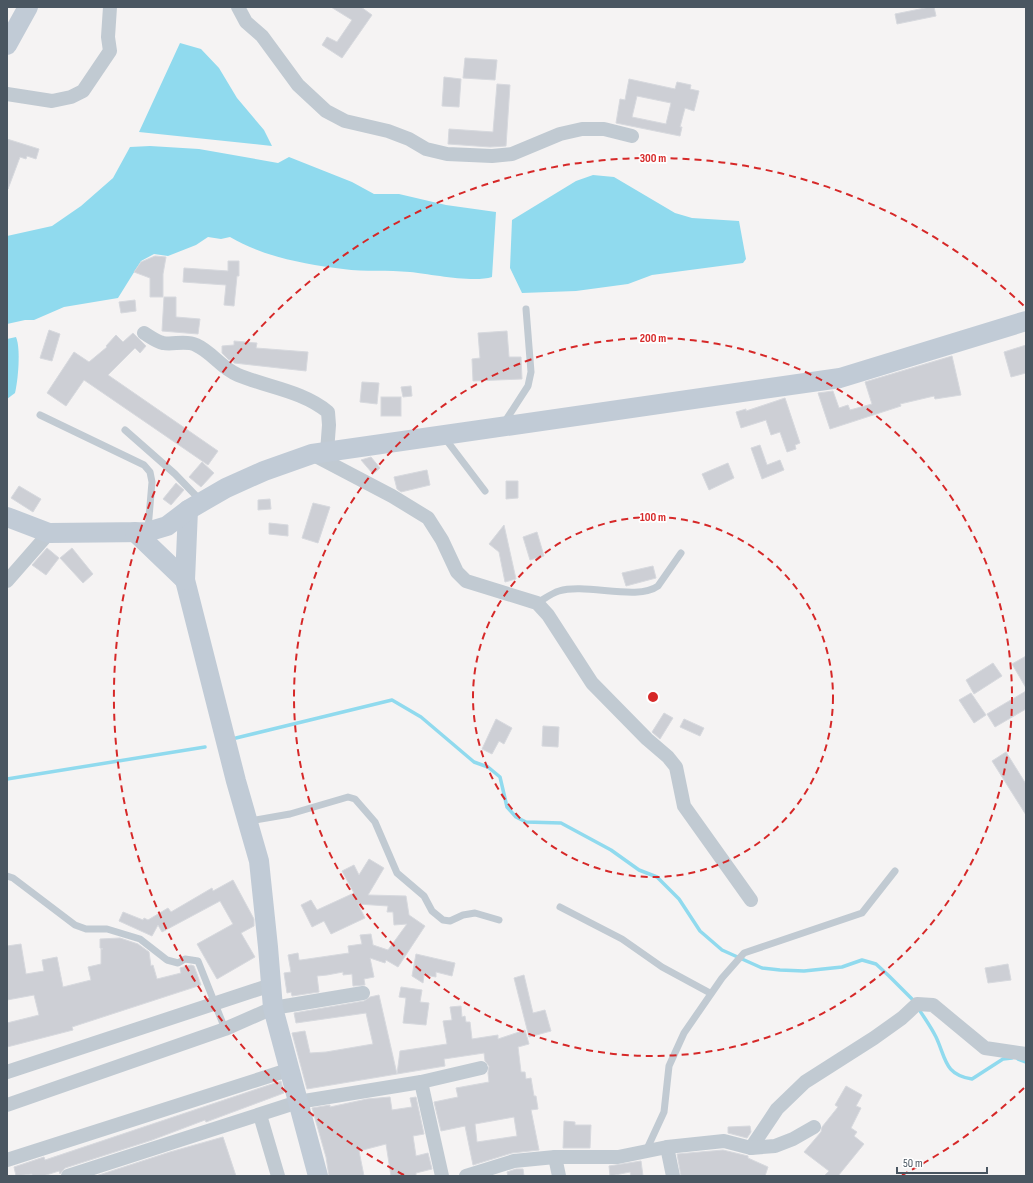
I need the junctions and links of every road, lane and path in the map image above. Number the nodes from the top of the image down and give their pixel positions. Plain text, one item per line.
1 (28, 7) edge
2 (110, 7) edge
3 (238, 7) edge
4 (7, 45) edge
5 (7, 94) edge
6 (632, 136) dead end
7 (526, 309) dead end
8 (1026, 321) edge
9 (144, 332) dead end
10 (40, 415) dead end
11 (502, 427) junction
12 (125, 430) dead end
13 (443, 435) junction
14 (320, 453) junction
15 (485, 491) dead end
16 (195, 506) junction
17 (7, 517) edge
18 (141, 532) junction
19 (48, 533) junction
20 (681, 553) dead end
21 (185, 580) junction
22 (7, 582) edge
23 (537, 603) junction
24 (248, 822) junction
25 (895, 871) dead end
26 (7, 876) edge
27 (750, 900) dead end
28 (560, 907) dead end
29 (499, 920) dead end
30 (271, 985) junction
31 (362, 993) dead end
32 (710, 993) junction
33 (216, 1003) junction
34 (273, 1008) junction
35 (225, 1029) junction
36 (1026, 1054) edge
37 (481, 1068) dead end
38 (288, 1070) junction
39 (7, 1072) edge
40 (421, 1082) junction
41 (298, 1102) junction
42 (7, 1105) edge
43 (260, 1114) junction
44 (814, 1127) dead end
45 (667, 1147) junction
46 (751, 1148) junction
47 (645, 1153) junction
48 (555, 1157) junction
49 (7, 1160) edge
50 (68, 1176) edge
51 (278, 1176) edge
52 (318, 1176) edge
53 (442, 1176) edge
54 (466, 1176) edge
55 (559, 1176) edge
56 (673, 1176) edge

1 - 4 main road
2 - 5 street
3 - 6 street
7 - 11 lane
8 - 11 main road
9 - 14 street
10 - 18 lane
11 - 13 main road
12 - 16 lane
13 - 14 main road
13 - 15 lane
14 - 16 main road
14 - 23 street
16 - 18 main road
16 - 21 main road
17 - 19 main road
18 - 19 main road
18 - 21 main road
19 - 22 street
20 - 23 lane
21 - 24 main road
23 - 27 street
24 - 29 lane
24 - 30 main road
25 - 32 lane
26 - 33 lane
28 - 32 lane
30 - 33 street
30 - 34 main road
31 - 34 street
32 - 47 lane
33 - 35 lane
33 - 39 street
34 - 35 street
34 - 38 main road
35 - 42 street
36 - 46 street
37 - 40 street
38 - 41 main road
38 - 49 street
40 - 41 street
40 - 53 street
41 - 43 street
41 - 52 main road
43 - 50 street
43 - 51 street
44 - 46 street
45 - 46 street
45 - 47 street
45 - 56 street
47 - 48 street
48 - 54 street
48 - 55 street

